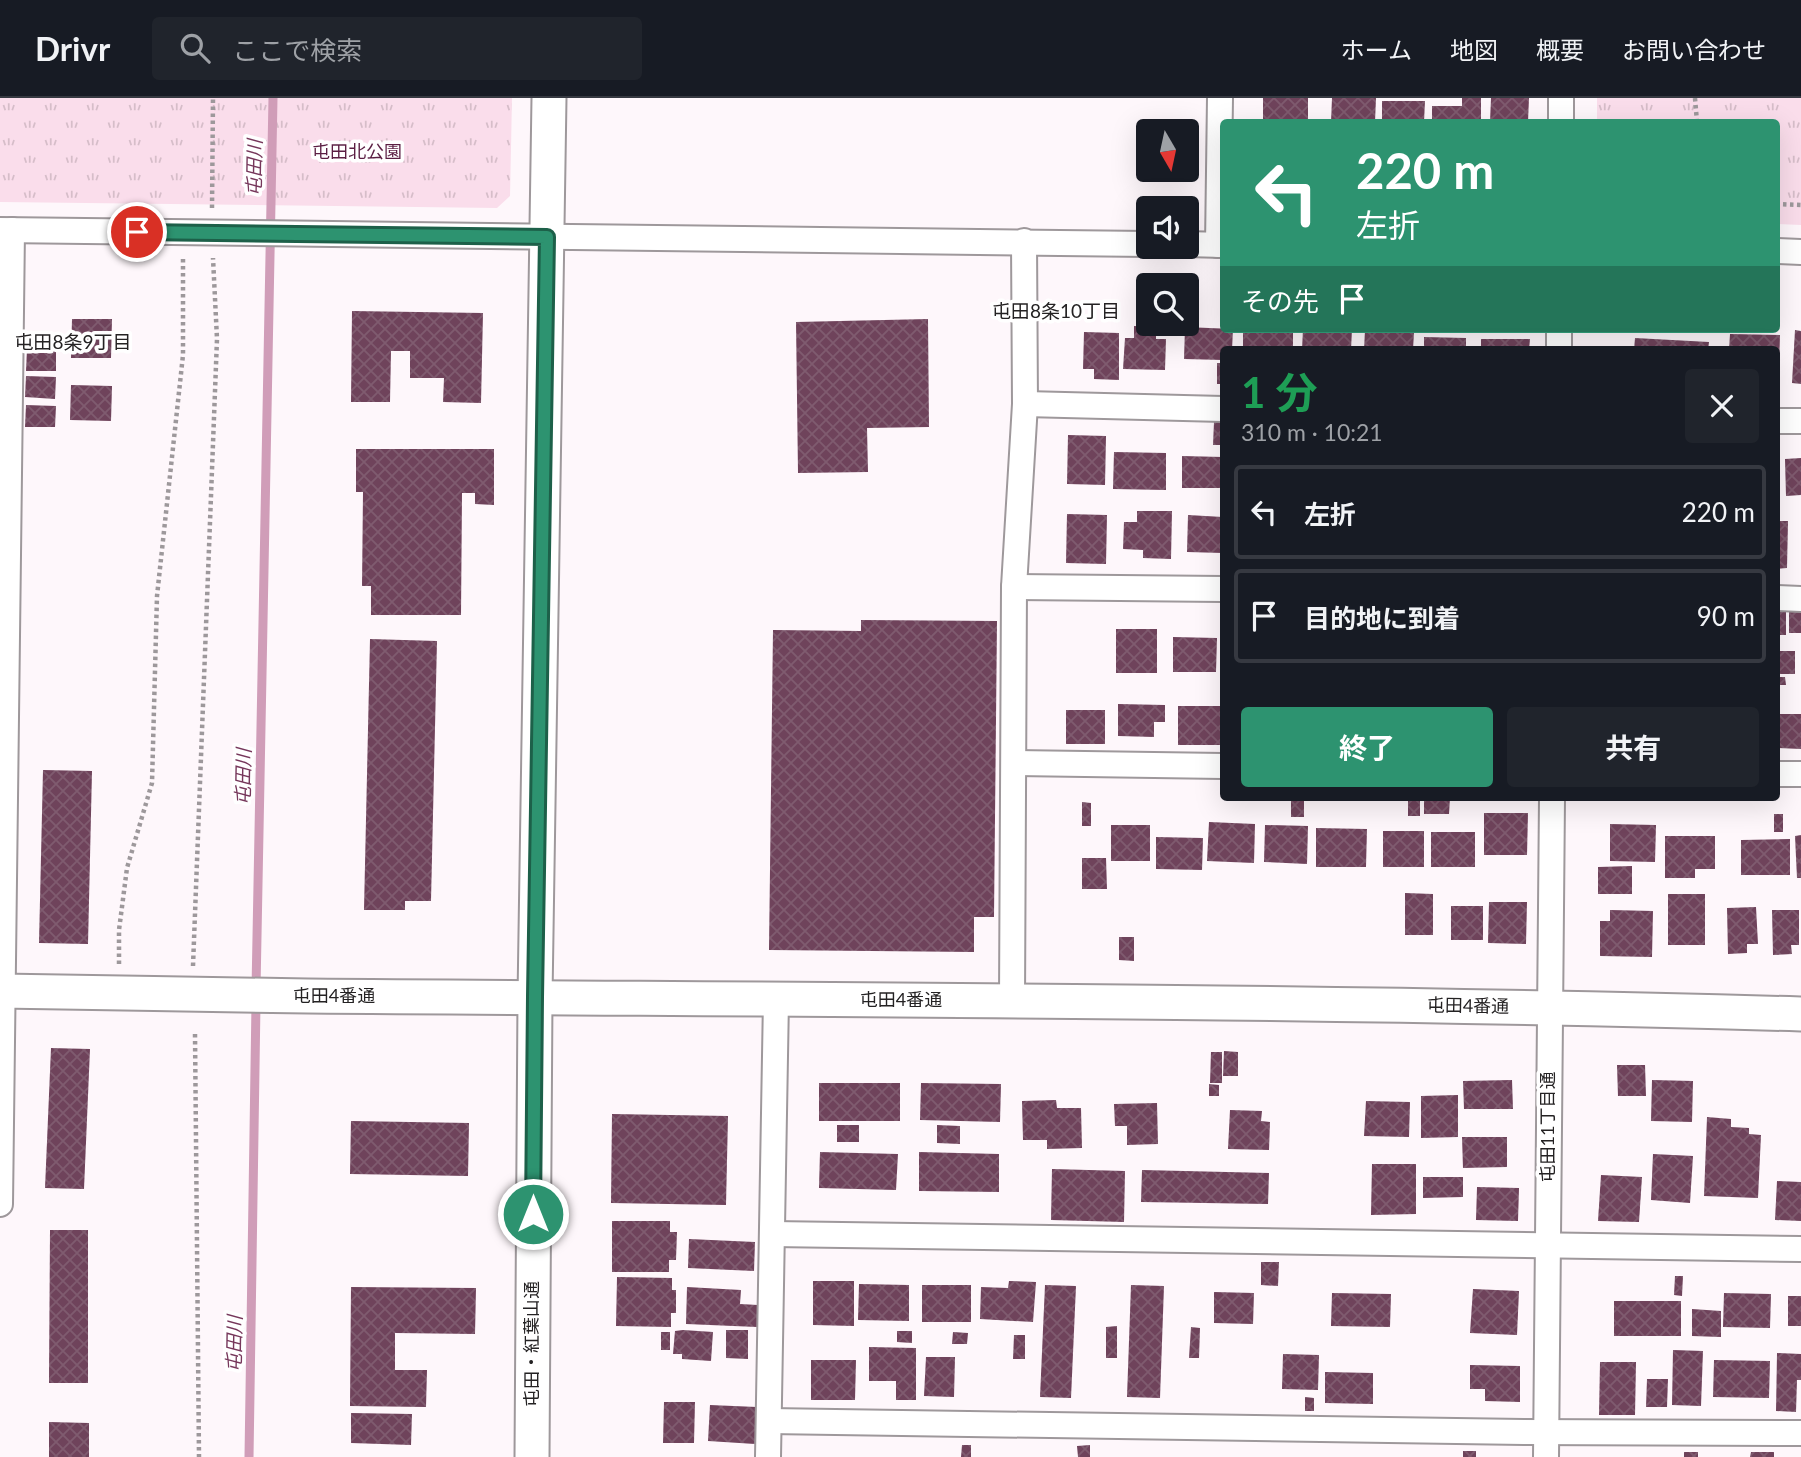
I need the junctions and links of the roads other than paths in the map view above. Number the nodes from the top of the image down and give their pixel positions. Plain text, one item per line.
1 (549, 98) edge
2 (1220, 98) edge
3 (1562, 98) edge
4 (1220, 119) edge
5 (1561, 119) edge
6 (6, 230) edge
7 (547, 237) junction
8 (1024, 241) junction
9 (1136, 244) edge
10 (1199, 244) edge
11 (1220, 245) edge
12 (1780, 251) edge
13 (1801, 252) edge
14 (5, 387) edge
15 (1024, 404) junction
16 (1220, 409) edge
17 (1780, 421) edge
18 (1801, 421) edge
19 (4, 570) edge
20 (1014, 587) junction
21 (1220, 589) edge
22 (1780, 598) edge
23 (1801, 599) edge
24 (3, 755) edge
25 (1013, 764) junction
26 (1220, 766) edge
27 (1780, 774) edge
28 (1801, 774) edge
29 (1552, 801) edge
30 (1, 991) edge
31 (535, 997) junction
32 (776, 999) junction
33 (1012, 1001) junction
34 (1549, 1007) junction
35 (1801, 1014) edge
36 (0, 1204) edge
37 (772, 1234) junction
38 (1548, 1247) junction
39 (1801, 1250) edge
40 (769, 1422) junction
41 (1546, 1432) junction
42 (1801, 1433) edge
43 (531, 1457) edge
44 (768, 1457) edge
45 (1546, 1457) edge

1 - 7 street, 屯田・紅葉山通
2 - 4 street
3 - 5 street
6 - 7 street
6 - 14 street
7 - 8 street
7 - 31 street, 屯田・紅葉山通
8 - 9 street
8 - 15 street
10 - 11 street
12 - 13 street
14 - 19 street
15 - 16 street
15 - 20 street
17 - 18 street
19 - 24 street
20 - 21 street
20 - 25 street
22 - 23 street
24 - 30 street
25 - 26 street
25 - 33 street
27 - 28 street
29 - 34 street, 屯田11丁目通
30 - 31 street, 屯田4番通
30 - 36 street
31 - 32 street, 屯田4番通
31 - 43 street, 屯田・紅葉山通
32 - 33 street, 屯田4番通
32 - 37 street
33 - 34 street, 屯田4番通
34 - 35 street, 屯田4番通
34 - 38 street, 屯田11丁目通
37 - 38 street
37 - 40 street
38 - 39 street
38 - 41 street, 屯田11丁目通
40 - 41 street
40 - 44 street
41 - 42 street
41 - 45 street, 屯田11丁目通

